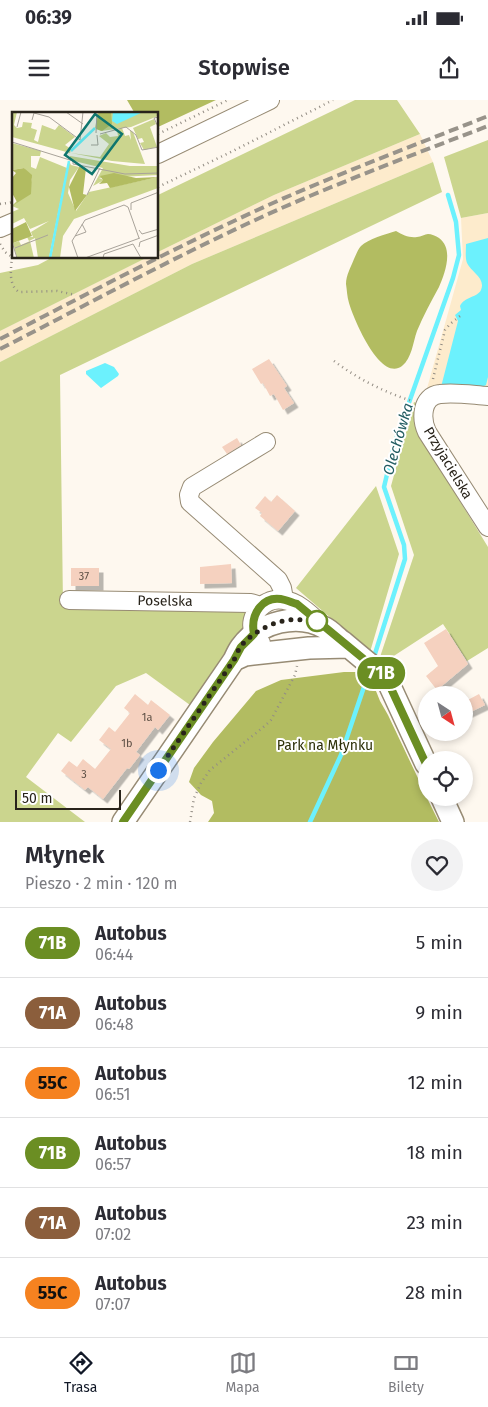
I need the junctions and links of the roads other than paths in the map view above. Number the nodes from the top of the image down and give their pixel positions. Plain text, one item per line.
1 (270, 100) edge
2 (159, 154) edge
3 (12, 223) edge
4 (0, 228) edge
5 (488, 396) edge
6 (266, 442) dead end
7 (488, 527) edge
8 (68, 600) dead end
9 (284, 600) junction
10 (261, 606) junction
11 (316, 622) junction
12 (254, 634) junction
13 (349, 647) junction
14 (289, 650) junction
15 (234, 660) junction
16 (420, 751) edge
17 (446, 806) edge
18 (123, 822) edge
19 (453, 822) edge

1 - 2 street
3 - 4 street
5 - 7 street, Przyjacielska
6 - 9 street
8 - 10 street, Poselska
9 - 10 street
9 - 11 street
10 - 12 street
11 - 12 street
11 - 13 street
11 - 14 street
12 - 14 street
12 - 15 street
13 - 14 street
13 - 16 street
14 - 15 street
15 - 18 street
17 - 19 street

